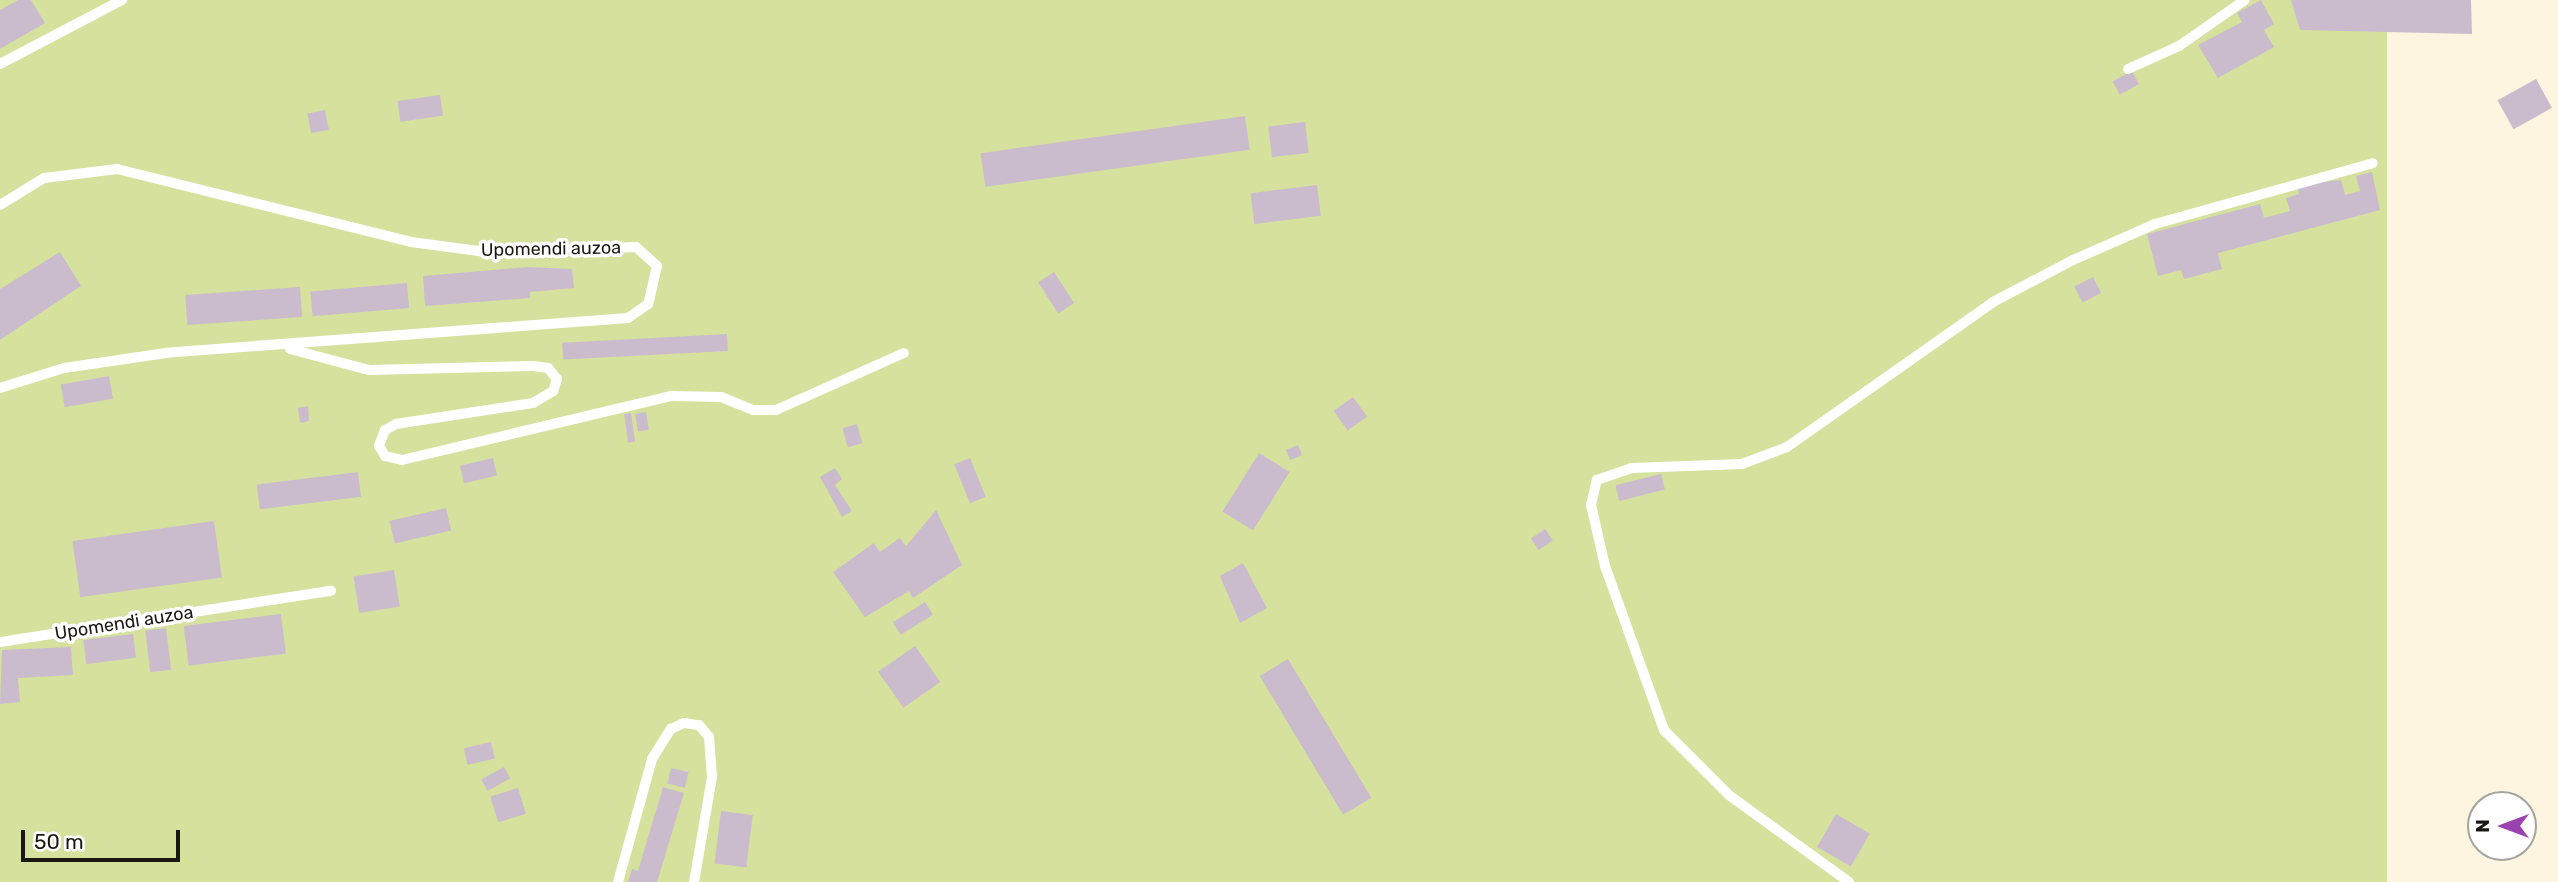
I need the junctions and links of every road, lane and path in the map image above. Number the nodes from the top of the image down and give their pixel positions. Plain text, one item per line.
1 (122, 0) edge
2 (2245, 0) edge
3 (0, 64) edge
4 (2128, 69) dead end
5 (2373, 163) dead end
6 (0, 205) edge
7 (279, 346) junction
8 (904, 353) dead end
9 (0, 388) edge
10 (331, 591) dead end
11 (0, 642) edge
12 (618, 882) edge
13 (694, 882) edge
14 (1849, 882) edge

1 - 3 lane
2 - 4 lane
5 - 14 lane
6 - 7 lane, Upomendi auzoa
7 - 8 lane, Upomendi auzoa
7 - 9 lane, Upomendi auzoa
10 - 11 lane, Upomendi auzoa
12 - 13 lane

